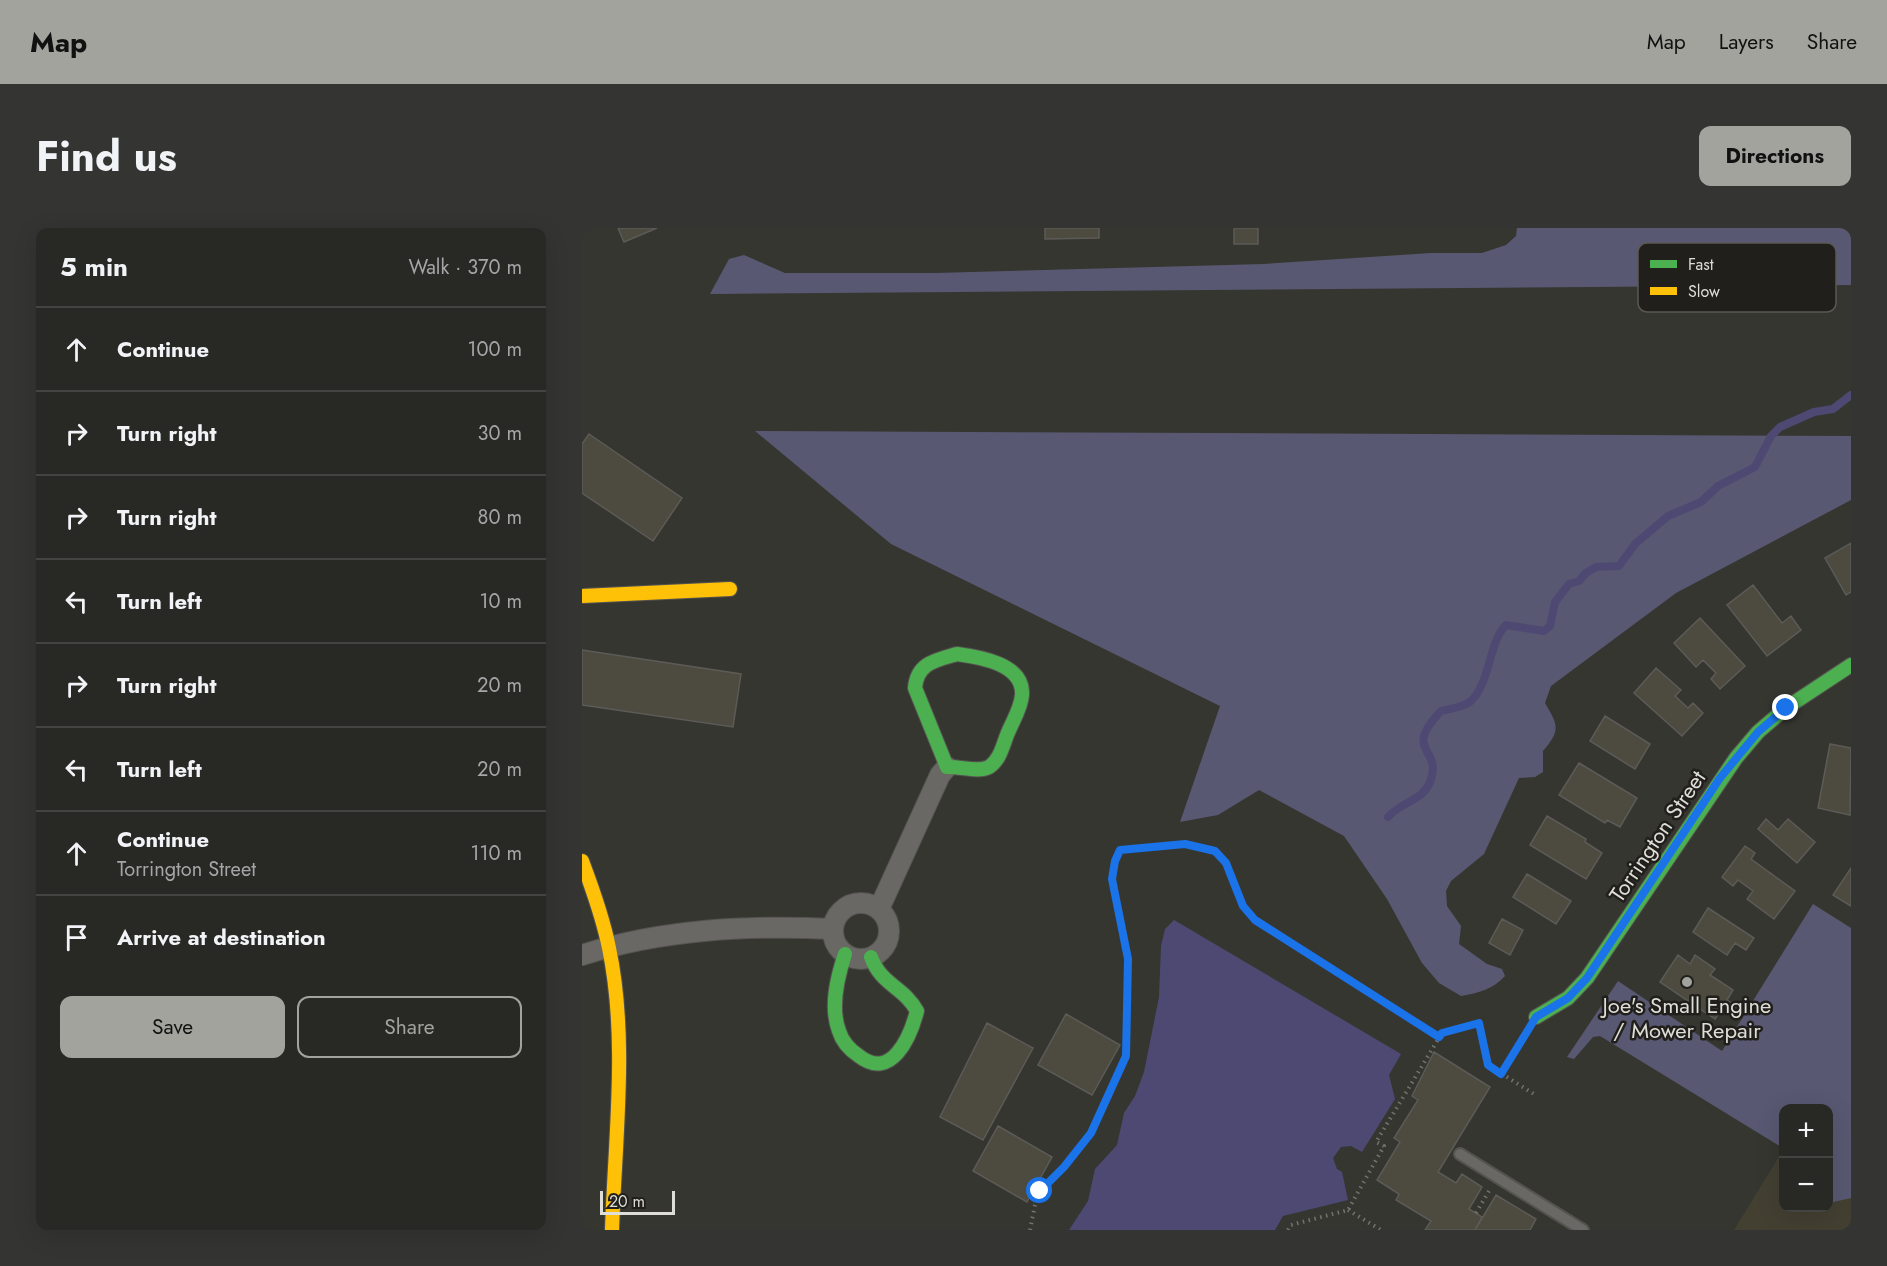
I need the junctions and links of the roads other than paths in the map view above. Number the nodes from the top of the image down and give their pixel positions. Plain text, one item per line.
1 (730, 589) dead end
2 (582, 596) edge
3 (1851, 665) edge
4 (947, 767) junction
5 (582, 861) edge
6 (879, 909) junction
7 (833, 929) junction
8 (608, 947) junction
9 (845, 954) junction
10 (582, 955) edge
11 (872, 957) junction
12 (1536, 1017) road end
13 (1460, 1154) dead end
14 (612, 1230) edge
15 (1583, 1230) edge

1 - 2 street
3 - 12 street, Torrington Street
4 - 4 street
4 - 6 street
5 - 8 street
6 - 7 street
6 - 11 street
7 - 8 street
7 - 9 street
8 - 10 street
8 - 14 street
9 - 11 street
9 - 11 street
13 - 15 lane

